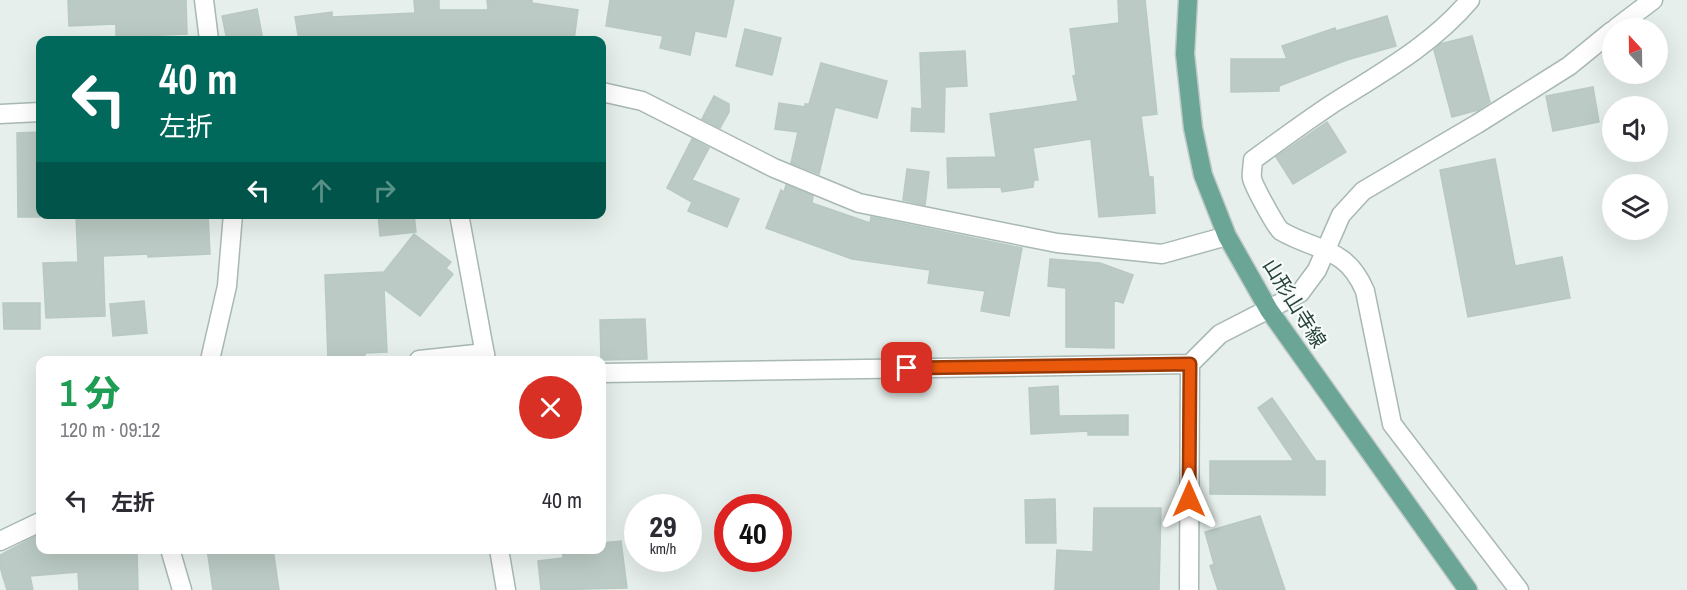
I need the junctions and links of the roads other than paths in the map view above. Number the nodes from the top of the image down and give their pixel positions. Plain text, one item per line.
1 (204, 0) edge
2 (1188, 0) edge
3 (1470, 0) edge
4 (1653, 0) edge
5 (1629, 18) edge
6 (208, 36) edge
7 (1602, 40) edge
8 (606, 93) edge
9 (36, 112) edge
10 (0, 114) edge
11 (233, 219) edge
12 (460, 219) edge
13 (1227, 236) junction
14 (1326, 249) junction
15 (1269, 310) junction
16 (211, 356) edge
17 (486, 356) edge
18 (1190, 364) junction
19 (606, 373) edge
20 (36, 524) edge
21 (0, 541) edge
22 (171, 554) edge
23 (500, 554) edge
24 (182, 590) edge
25 (506, 590) edge
26 (1189, 590) edge
27 (1468, 590) edge
28 (1519, 590) edge

1 - 6 street
2 - 13 main road, 山形山寺線
3 - 14 street
4 - 5 street
7 - 14 street
8 - 13 street
9 - 10 street
11 - 16 street
12 - 17 street
13 - 15 main road, 山形山寺線
14 - 15 street
14 - 28 street
15 - 18 street
15 - 27 main road, 山形山寺線
18 - 19 street
18 - 26 street
20 - 21 street
22 - 24 street
23 - 25 street

